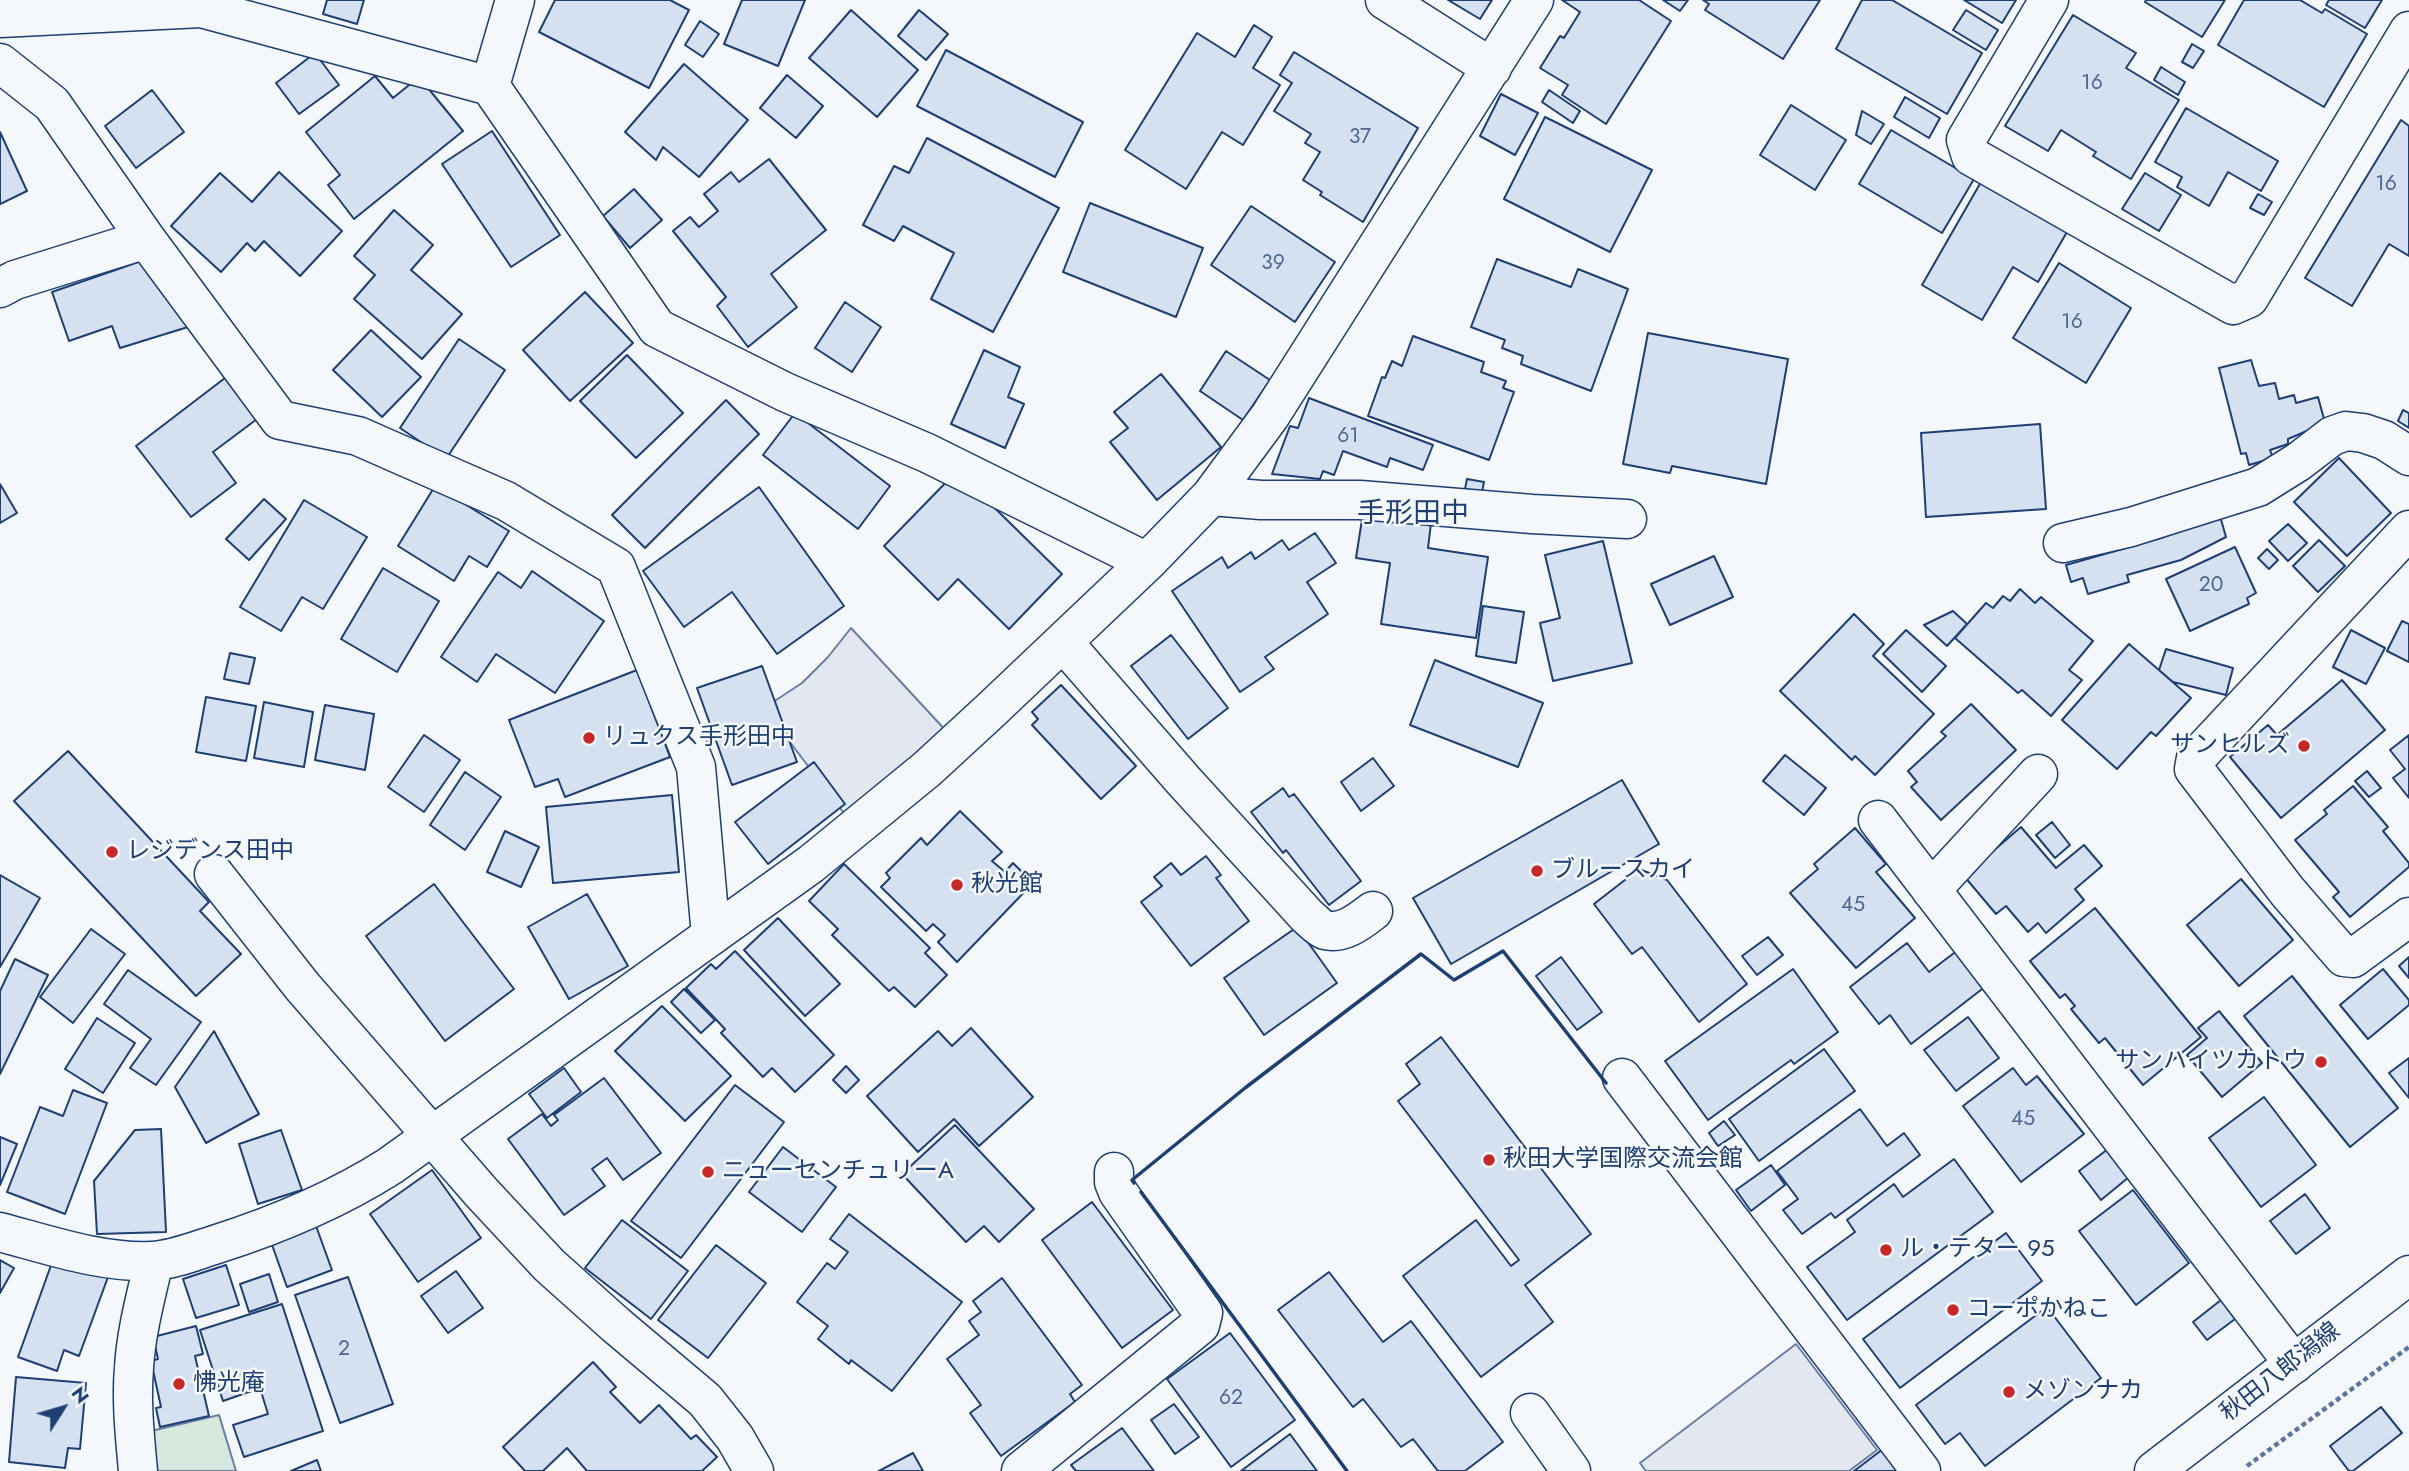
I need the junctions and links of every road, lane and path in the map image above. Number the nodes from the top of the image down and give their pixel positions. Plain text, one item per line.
1 (515, 0) edge
2 (1385, 0) edge
3 (1534, 0) edge
4 (2049, 0) edge
5 (0, 18) edge
6 (2409, 31) edge
7 (0, 62) edge
8 (1492, 68) junction
9 (490, 86) junction
10 (146, 239) junction
11 (0, 288) edge
12 (2409, 456) edge
13 (1211, 496) junction
14 (1627, 519) dead end
15 (2409, 530) edge
16 (2063, 543) dead end
17 (1147, 562) junction
18 (1063, 642) junction
19 (2038, 774) dead end
20 (1878, 820) dead end
21 (214, 874) dead end
22 (1931, 890) junction
23 (1373, 911) dead end
24 (2409, 917) edge
25 (710, 936) junction
26 (1622, 1078) dead end
27 (432, 1136) junction
28 (1114, 1172) dead end
29 (0, 1232) edge
30 (154, 1261) junction
31 (2409, 1275) edge
32 (2409, 1347) edge
33 (2294, 1364) junction
34 (1530, 1413) dead end
35 (138, 1471) edge
36 (754, 1471) edge
37 (1021, 1471) edge
38 (1571, 1471) edge
39 (1921, 1471) edge
40 (2154, 1471) edge
41 (2240, 1471) edge

1 - 9 street
2 - 8 street
3 - 8 street
4 - 6 street
5 - 9 street
7 - 10 street
8 - 13 street
9 - 17 street
10 - 11 street
10 - 25 street
12 - 16 street
13 - 14 street
13 - 17 street
15 - 24 street
17 - 18 street
18 - 23 street
18 - 25 street
19 - 22 street
20 - 22 street
21 - 27 street
22 - 33 street
25 - 27 street
26 - 39 street
27 - 30 street
27 - 36 street
28 - 37 street
29 - 30 street
30 - 35 street
31 - 33 street, 秋田八郎潟線
32 - 41 path
33 - 40 street, 秋田八郎潟線
34 - 38 street

